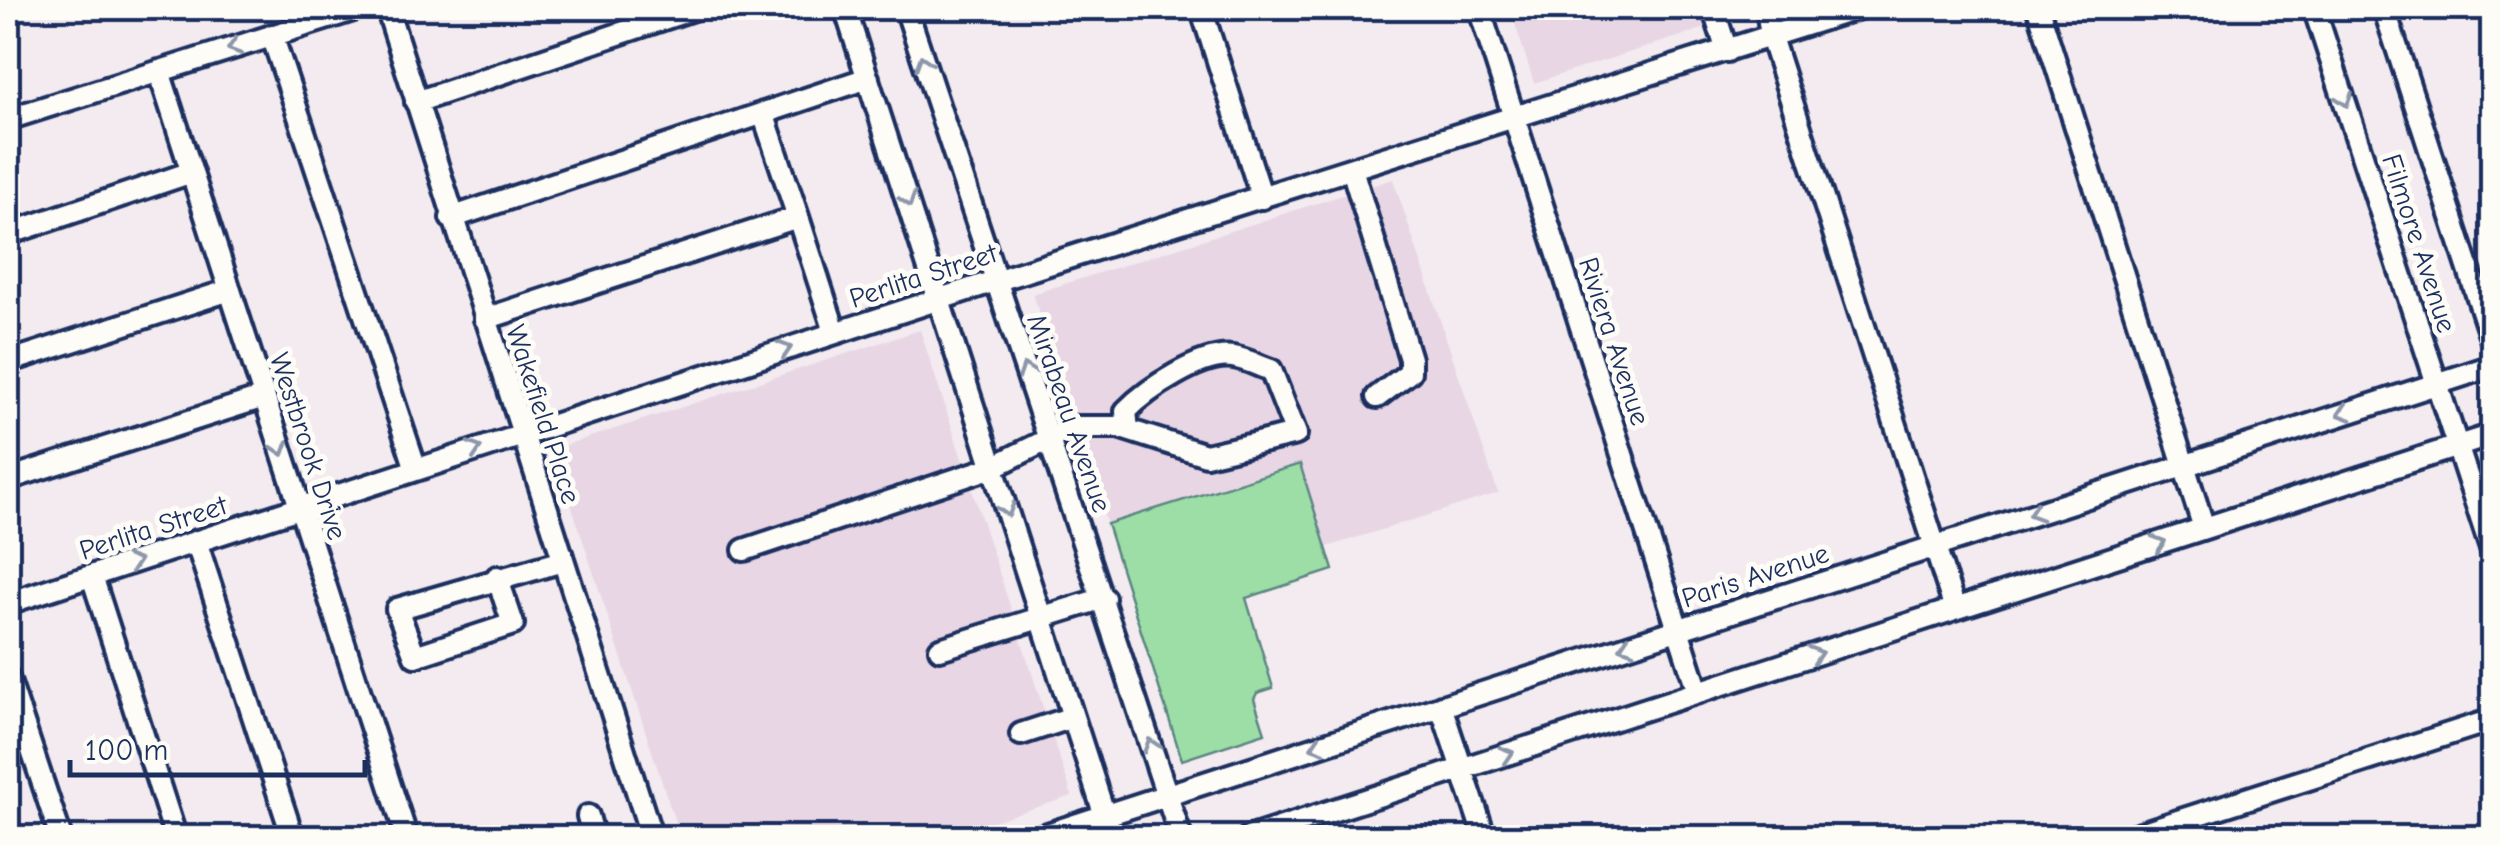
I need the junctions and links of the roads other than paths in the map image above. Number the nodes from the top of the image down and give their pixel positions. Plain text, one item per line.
1 (360, 8) edge
2 (387, 8) edge
3 (696, 8) edge
4 (845, 8) edge
5 (906, 8) edge
6 (1201, 8) edge
7 (1479, 8) edge
8 (1713, 8) edge
9 (1767, 8) edge
10 (1859, 8) edge
11 (2038, 8) edge
12 (2314, 8) edge
13 (2384, 8) edge
14 (272, 35) junction
15 (1771, 37) junction
16 (1727, 51) junction
17 (159, 70) junction
18 (868, 78) junction
19 (416, 102) junction
20 (763, 113) junction
21 (1515, 118) junction
22 (8, 119) edge
23 (1352, 170) junction
24 (192, 172) junction
25 (1262, 198) junction
26 (451, 218) junction
27 (798, 218) junction
28 (8, 234) edge
29 (995, 281) junction
30 (230, 290) junction
31 (940, 299) junction
32 (485, 319) junction
33 (835, 332) junction
34 (2492, 341) edge
35 (8, 362) edge
36 (2492, 366) edge
37 (2437, 383) junction
38 (264, 397) junction
39 (1377, 397) dead end
40 (1128, 430) junction
41 (522, 434) junction
42 (1048, 436) junction
43 (2492, 436) edge
44 (2458, 446) junction
45 (2184, 465) junction
46 (993, 468) junction
47 (416, 469) junction
48 (8, 480) edge
49 (300, 507) junction
50 (2204, 528) junction
51 (196, 542) junction
52 (1935, 546) junction
53 (744, 550) dead end
54 (2492, 552) edge
55 (563, 560) junction
56 (92, 576) junction
57 (498, 577) junction
58 (1104, 598) junction
59 (8, 603) edge
60 (1955, 609) junction
61 (1041, 617) junction
62 (1678, 629) junction
63 (940, 649) dead end
64 (8, 678) edge
65 (1698, 692) junction
66 (1441, 706) junction
67 (1073, 717) junction
68 (2492, 720) edge
69 (1021, 734) dead end
70 (1462, 768) junction
71 (1167, 795) junction
72 (1105, 815) junction
73 (588, 816) dead end
74 (1045, 827) edge
75 (61, 838) edge
76 (176, 838) edge
77 (293, 838) edge
78 (407, 838) edge
79 (594, 838) edge
80 (652, 838) edge
81 (1112, 838) edge
82 (1182, 838) edge
83 (1248, 838) edge
84 (1485, 838) edge
85 (2125, 838) edge

1 - 14 street
2 - 19 street, Wakefield Place
3 - 19 street
4 - 18 street
29 -> 5 street, Mirabeau Avenue
6 - 25 street
7 - 21 street, Riviera Avenue
8 - 16 street
9 - 15 street
10 - 15 street, Perlita Street
11 - 45 street
12 -> 37 street, Filmore Avenue
13 - 34 street, Filmore Avenue
14 -> 17 street
14 - 47 street
15 - 16 street, Perlita Street
15 - 52 street
16 - 21 street, Perlita Street
17 - 22 street
17 - 24 street, Westbrook Drive
18 - 20 street
18 -> 31 street
19 - 26 street, Wakefield Place
20 - 26 street
20 - 27 street
21 - 23 street, Perlita Street
21 - 62 street, Riviera Avenue
23 - 25 street, Perlita Street
23 - 39 street
24 - 28 street
24 - 30 street, Westbrook Drive
25 - 29 street, Perlita Street
26 - 32 street, Wakefield Place
27 - 32 street
27 - 33 street
29 - 31 street, Perlita Street
42 -> 29 street, Mirabeau Avenue
30 - 35 street
30 - 38 street, Westbrook Drive
31 - 33 street, Perlita Street
31 - 46 street
32 - 41 street, Wakefield Place
41 -> 33 street, Perlita Street
36 - 37 street, Paris Avenue
37 - 44 street, Filmore Avenue
37 -> 45 street, Paris Avenue
38 - 48 street
38 -> 49 street, Westbrook Drive
40 - 40 street
40 - 42 street
47 -> 41 street, Perlita Street
41 - 55 street, Wakefield Place
42 - 46 street
42 - 58 street, Mirabeau Avenue
43 - 44 street
44 - 50 street
44 - 54 street, Filmore Avenue
45 - 50 street
45 -> 52 street, Paris Avenue
46 - 53 street
46 -> 61 street
47 - 49 street, Perlita Street
49 - 51 street, Perlita Street
49 - 78 street, Westbrook Drive
60 -> 50 street
56 -> 51 street, Perlita Street
51 - 77 street
52 - 60 street
52 - 62 street, Paris Avenue
55 - 57 street
55 - 80 street, Wakefield Place
56 - 59 street, Perlita Street
56 - 76 street
57 - 57 street
58 - 61 street
71 -> 58 street, Mirabeau Avenue
65 -> 60 street
61 - 63 street
61 - 67 street
62 - 65 street, Riviera Avenue
62 -> 66 street, Paris Avenue
64 - 75 street
70 -> 65 street
66 - 70 street
66 -> 71 street, Paris Avenue
67 - 69 street
67 - 72 street
68 - 85 street
70 - 83 street
70 - 84 street
71 - 72 street, Paris Avenue
71 - 82 street, Mirabeau Avenue
72 - 74 street, Paris Avenue
72 - 81 street
73 - 79 street

